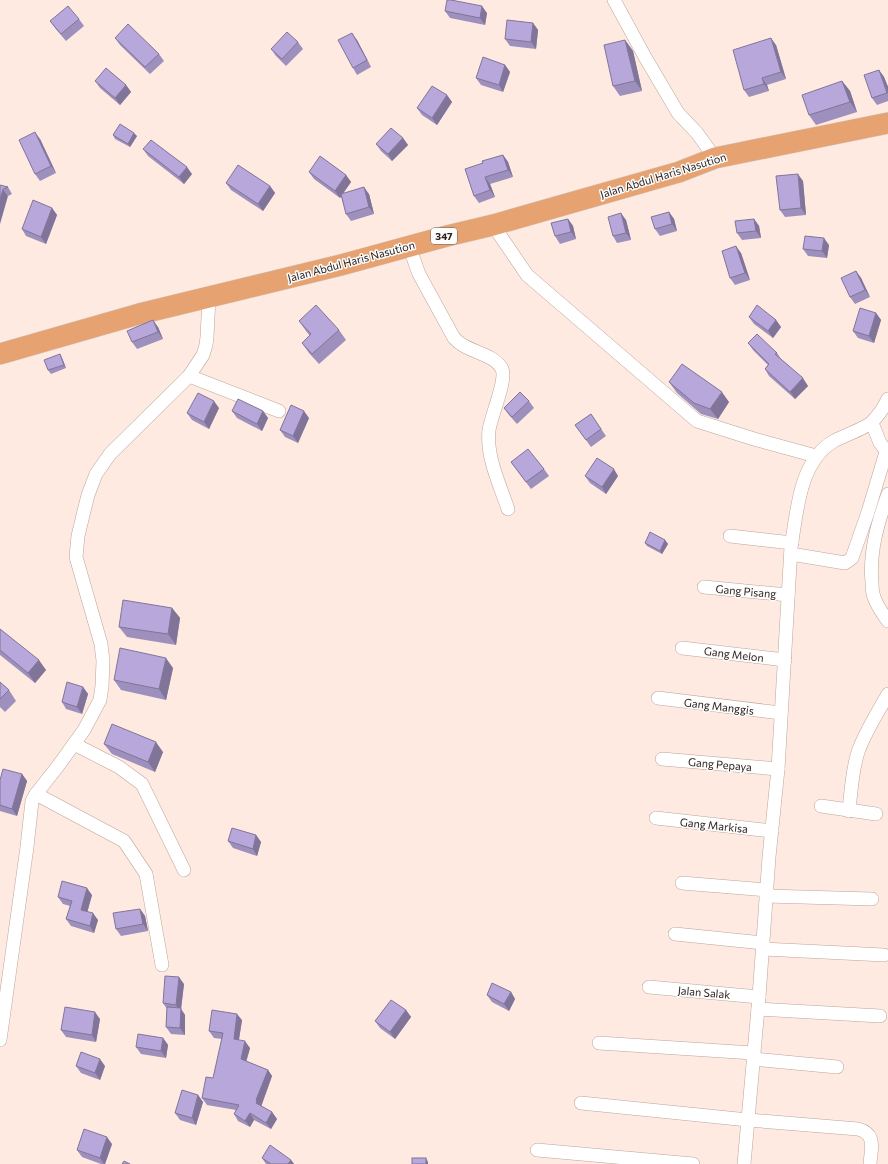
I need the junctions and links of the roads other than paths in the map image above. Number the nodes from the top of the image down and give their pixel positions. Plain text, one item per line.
1 (614, 0) edge
2 (888, 123) edge
3 (715, 158) junction
4 (493, 226) junction
5 (409, 246) junction
6 (209, 296) junction
7 (0, 354) edge
8 (189, 376) junction
9 (888, 399) edge
10 (278, 411) dead end
11 (872, 423) junction
12 (887, 452) edge
13 (816, 456) junction
14 (888, 494) edge
15 (508, 509) dead end
16 (730, 536) dead end
17 (791, 548) junction
18 (704, 587) dead end
19 (788, 595) junction
20 (888, 621) edge
21 (682, 648) dead end
22 (785, 660) junction
23 (888, 694) edge
24 (658, 698) dead end
25 (781, 713) junction
26 (74, 744) junction
27 (662, 759) dead end
28 (778, 769) junction
29 (36, 794) junction
30 (821, 806) dead end
31 (849, 811) junction
32 (876, 814) dead end
33 (656, 818) dead end
34 (772, 831) junction
35 (184, 870) dead end
36 (682, 883) dead end
37 (766, 893) junction
38 (872, 899) dead end
39 (676, 934) dead end
40 (763, 946) junction
41 (884, 955) dead end
42 (162, 965) dead end
43 (649, 988) dead end
44 (758, 1003) junction
45 (880, 1016) dead end
46 (0, 1040) edge
47 (599, 1043) dead end
48 (753, 1056) junction
49 (838, 1067) dead end
50 (581, 1103) dead end
51 (748, 1120) junction
52 (537, 1150) dead end
53 (693, 1164) edge
54 (744, 1164) edge
55 (870, 1164) edge

1 - 3 street
2 - 3 main road, Jalan Abdul Haris Nasution / 347
3 - 4 main road, Jalan Abdul Haris Nasution / 347
4 - 5 main road, Jalan Abdul Haris Nasution / 347
4 - 13 street
5 - 6 main road, Jalan Abdul Haris Nasution / 347
5 - 15 street
6 - 7 main road, Jalan Abdul Haris Nasution / 347
6 - 8 street
8 - 10 street
8 - 26 street
9 - 11 street
11 - 12 street
11 - 13 street
12 - 17 street
13 - 17 street
14 - 20 street
16 - 17 street
17 - 19 street
18 - 19 street, Gang Pisang
19 - 22 street
21 - 22 street, Gang Melon
22 - 25 street
23 - 31 street
24 - 25 street, Gang Manggis
25 - 28 street
26 - 29 street
26 - 35 street
27 - 28 street, Gang Pepaya
28 - 34 street
29 - 42 street
29 - 46 street
30 - 31 street
31 - 32 street
33 - 34 street, Gang Markisa
34 - 37 street
36 - 37 street
37 - 38 street
37 - 40 street
39 - 40 street
40 - 41 street
40 - 44 street
43 - 44 street, Jalan Salak
44 - 45 street, Jalan Salak
44 - 48 street
47 - 48 street
48 - 49 street
48 - 51 street
50 - 51 street
51 - 54 street
51 - 55 street
52 - 53 street

